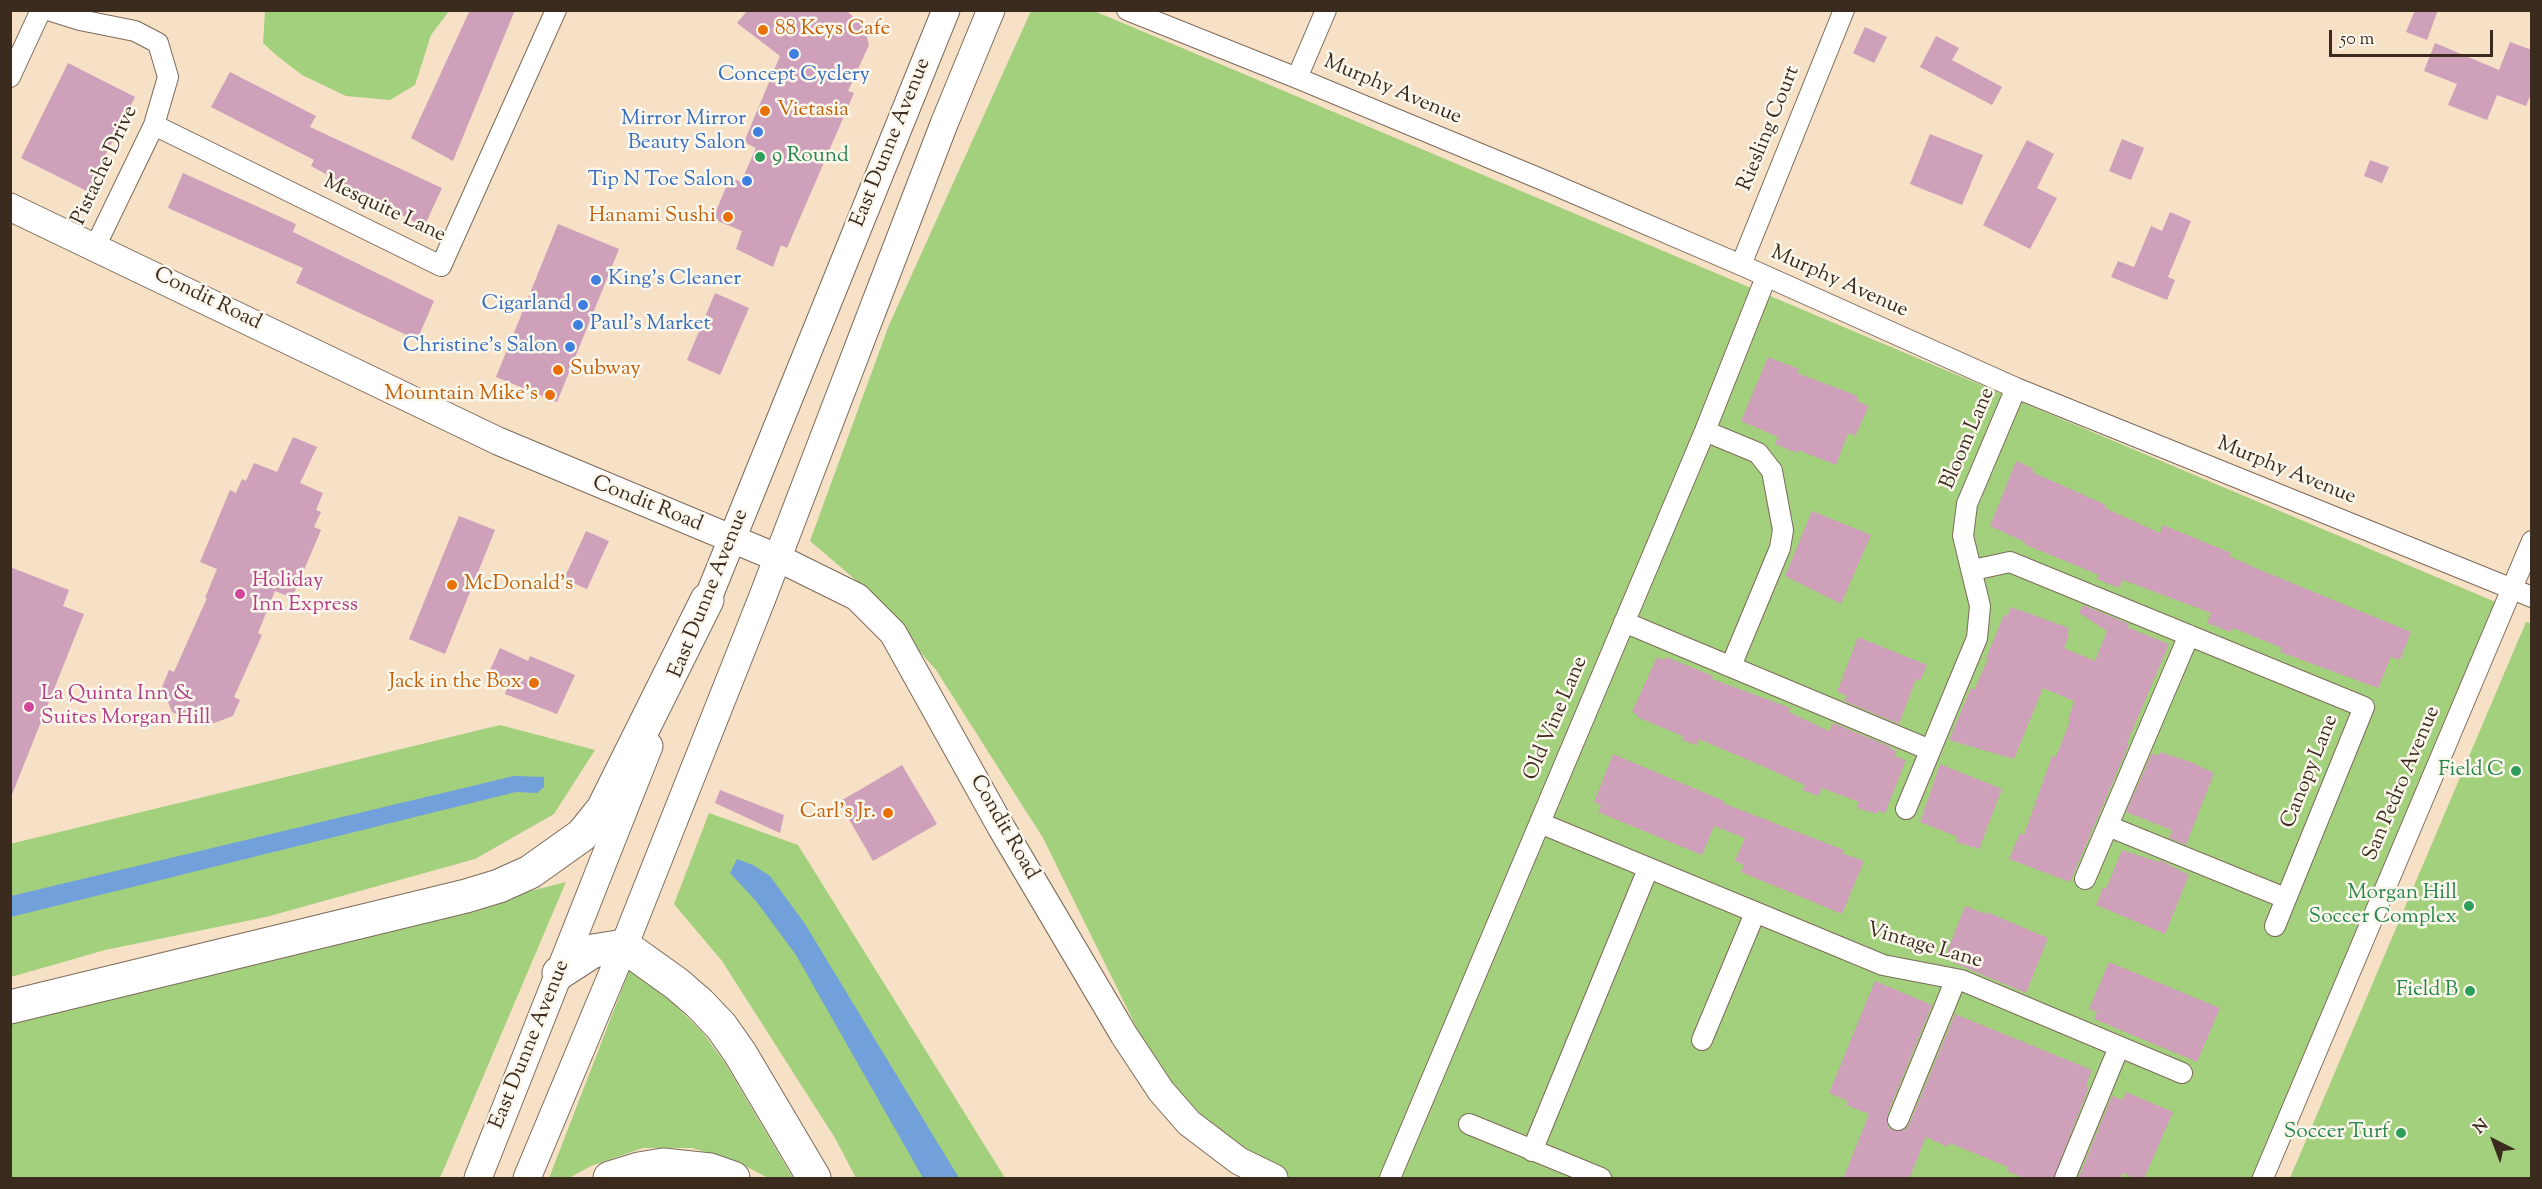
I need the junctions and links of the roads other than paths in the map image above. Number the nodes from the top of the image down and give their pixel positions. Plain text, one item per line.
1 (41, 10) edge
2 (48, 10) edge
3 (556, 10) edge
4 (946, 10) edge
5 (991, 10) edge
6 (1127, 10) edge
7 (1326, 10) edge
8 (1844, 10) edge
9 (10, 77) edge
10 (1297, 78) junction
11 (154, 125) junction
12 (10, 207) edge
13 (95, 247) junction
14 (1741, 265) junction
15 (1766, 277) junction
16 (2016, 388) junction
17 (1705, 430) junction
18 (731, 539) junction
19 (2532, 541) edge
20 (778, 558) junction
21 (1973, 570) junction
22 (2511, 589) junction
23 (2532, 597) edge
24 (707, 600) junction
25 (1624, 622) junction
26 (2189, 635) junction
27 (1731, 666) junction
28 (1930, 750) junction
29 (1906, 809) dead end
30 (1540, 823) junction
31 (2108, 826) junction
32 (1648, 869) junction
33 (2085, 879) dead end
34 (2285, 898) junction
35 (1755, 913) junction
36 (2275, 926) dead end
37 (624, 946) junction
38 (559, 974) junction
39 (1956, 979) junction
40 (10, 1007) edge
41 (1702, 1040) dead end
42 (2119, 1047) junction
43 (2182, 1073) dead end
44 (1898, 1120) dead end
45 (1468, 1124) dead end
46 (1532, 1150) junction
47 (478, 1179) edge
48 (527, 1179) edge
49 (610, 1179) edge
50 (733, 1179) edge
51 (814, 1179) edge
52 (1274, 1179) edge
53 (1390, 1179) edge
54 (1601, 1179) edge
55 (2065, 1179) edge
56 (2263, 1179) edge

1 - 9 street
2 - 11 street, Pistache Drive
3 - 11 street, Mesquite Lane
4 - 18 main road, East Dunne Avenue
5 - 20 main road, East Dunne Avenue
6 - 10 street, Murphy Avenue
7 - 10 street
8 - 14 street, Riesling Court
10 - 14 street, Murphy Avenue
11 - 13 street, Pistache Drive
12 - 13 main road, Condit Road
13 - 18 main road, Condit Road
14 - 15 street, Murphy Avenue
15 - 16 street, Murphy Avenue
15 - 17 street, Old Vine Lane
16 - 21 street, Bloom Lane
16 - 22 street, Murphy Avenue
17 - 25 street, Old Vine Lane
17 - 27 street
18 - 20 main road, Condit Road
18 - 24 main road, East Dunne Avenue
19 - 22 street, San Pedro Avenue
20 - 37 main road, East Dunne Avenue
20 - 52 main road, Condit Road
21 - 26 street, Canopy Lane
21 - 28 street, Bloom Lane
22 - 23 street, Murphy Avenue
22 - 56 street, San Pedro Avenue
24 - 38 main road, East Dunne Avenue
24 - 40 highway
25 - 27 street
25 - 30 street, Old Vine Lane
26 - 31 street
26 - 34 street, Canopy Lane
27 - 28 street
28 - 29 street, Bloom Lane
30 - 32 street, Vintage Lane
30 - 53 street, Old Vine Lane
31 - 33 street
31 - 34 street
32 - 35 street, Vintage Lane
32 - 46 street
34 - 36 street, Canopy Lane
35 - 39 street, Vintage Lane
35 - 41 street
37 - 38 highway
37 - 48 main road, East Dunne Avenue
37 - 51 highway
38 - 47 main road, East Dunne Avenue
39 - 42 street, Vintage Lane
39 - 44 street
42 - 43 street, Vintage Lane
42 - 55 street
45 - 46 street
46 - 54 street
49 - 50 highway

